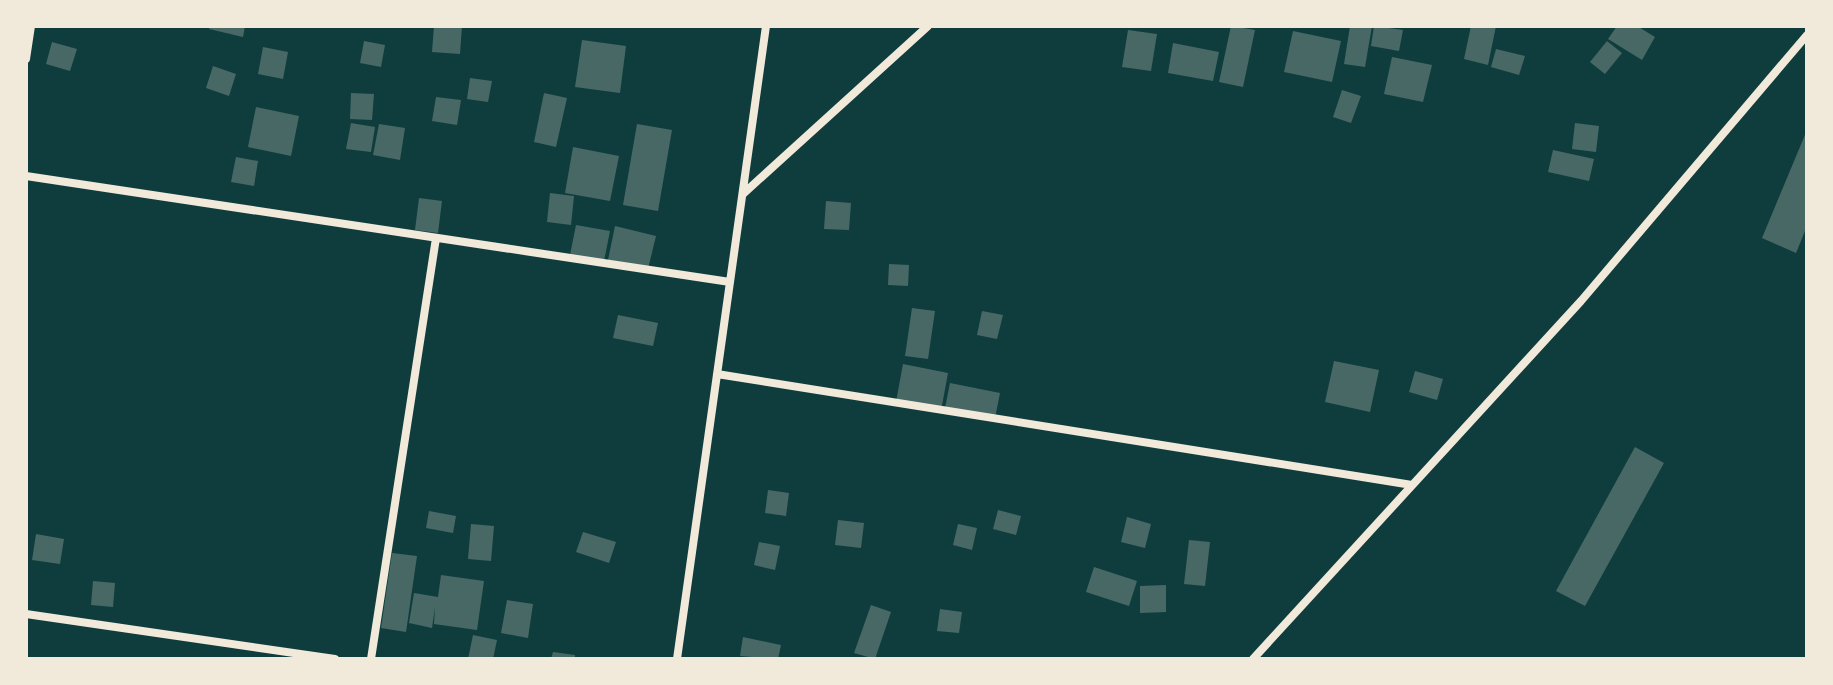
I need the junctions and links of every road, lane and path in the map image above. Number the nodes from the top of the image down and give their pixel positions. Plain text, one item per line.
1 (31, 26) edge
2 (766, 26) edge
3 (928, 26) edge
4 (1807, 35) edge
5 (26, 59) edge
6 (26, 176) edge
7 (742, 194) junction
8 (436, 238) junction
9 (730, 282) junction
10 (717, 374) junction
11 (1412, 485) junction
12 (26, 614) edge
13 (335, 659) edge
14 (371, 659) edge
15 (677, 659) edge
16 (1253, 659) edge

1 - 5 street
2 - 7 street
3 - 7 street
4 - 11 street
6 - 8 street
7 - 9 street
8 - 9 street
8 - 14 street
9 - 10 street
10 - 11 street
10 - 15 street
11 - 16 street
12 - 13 street

